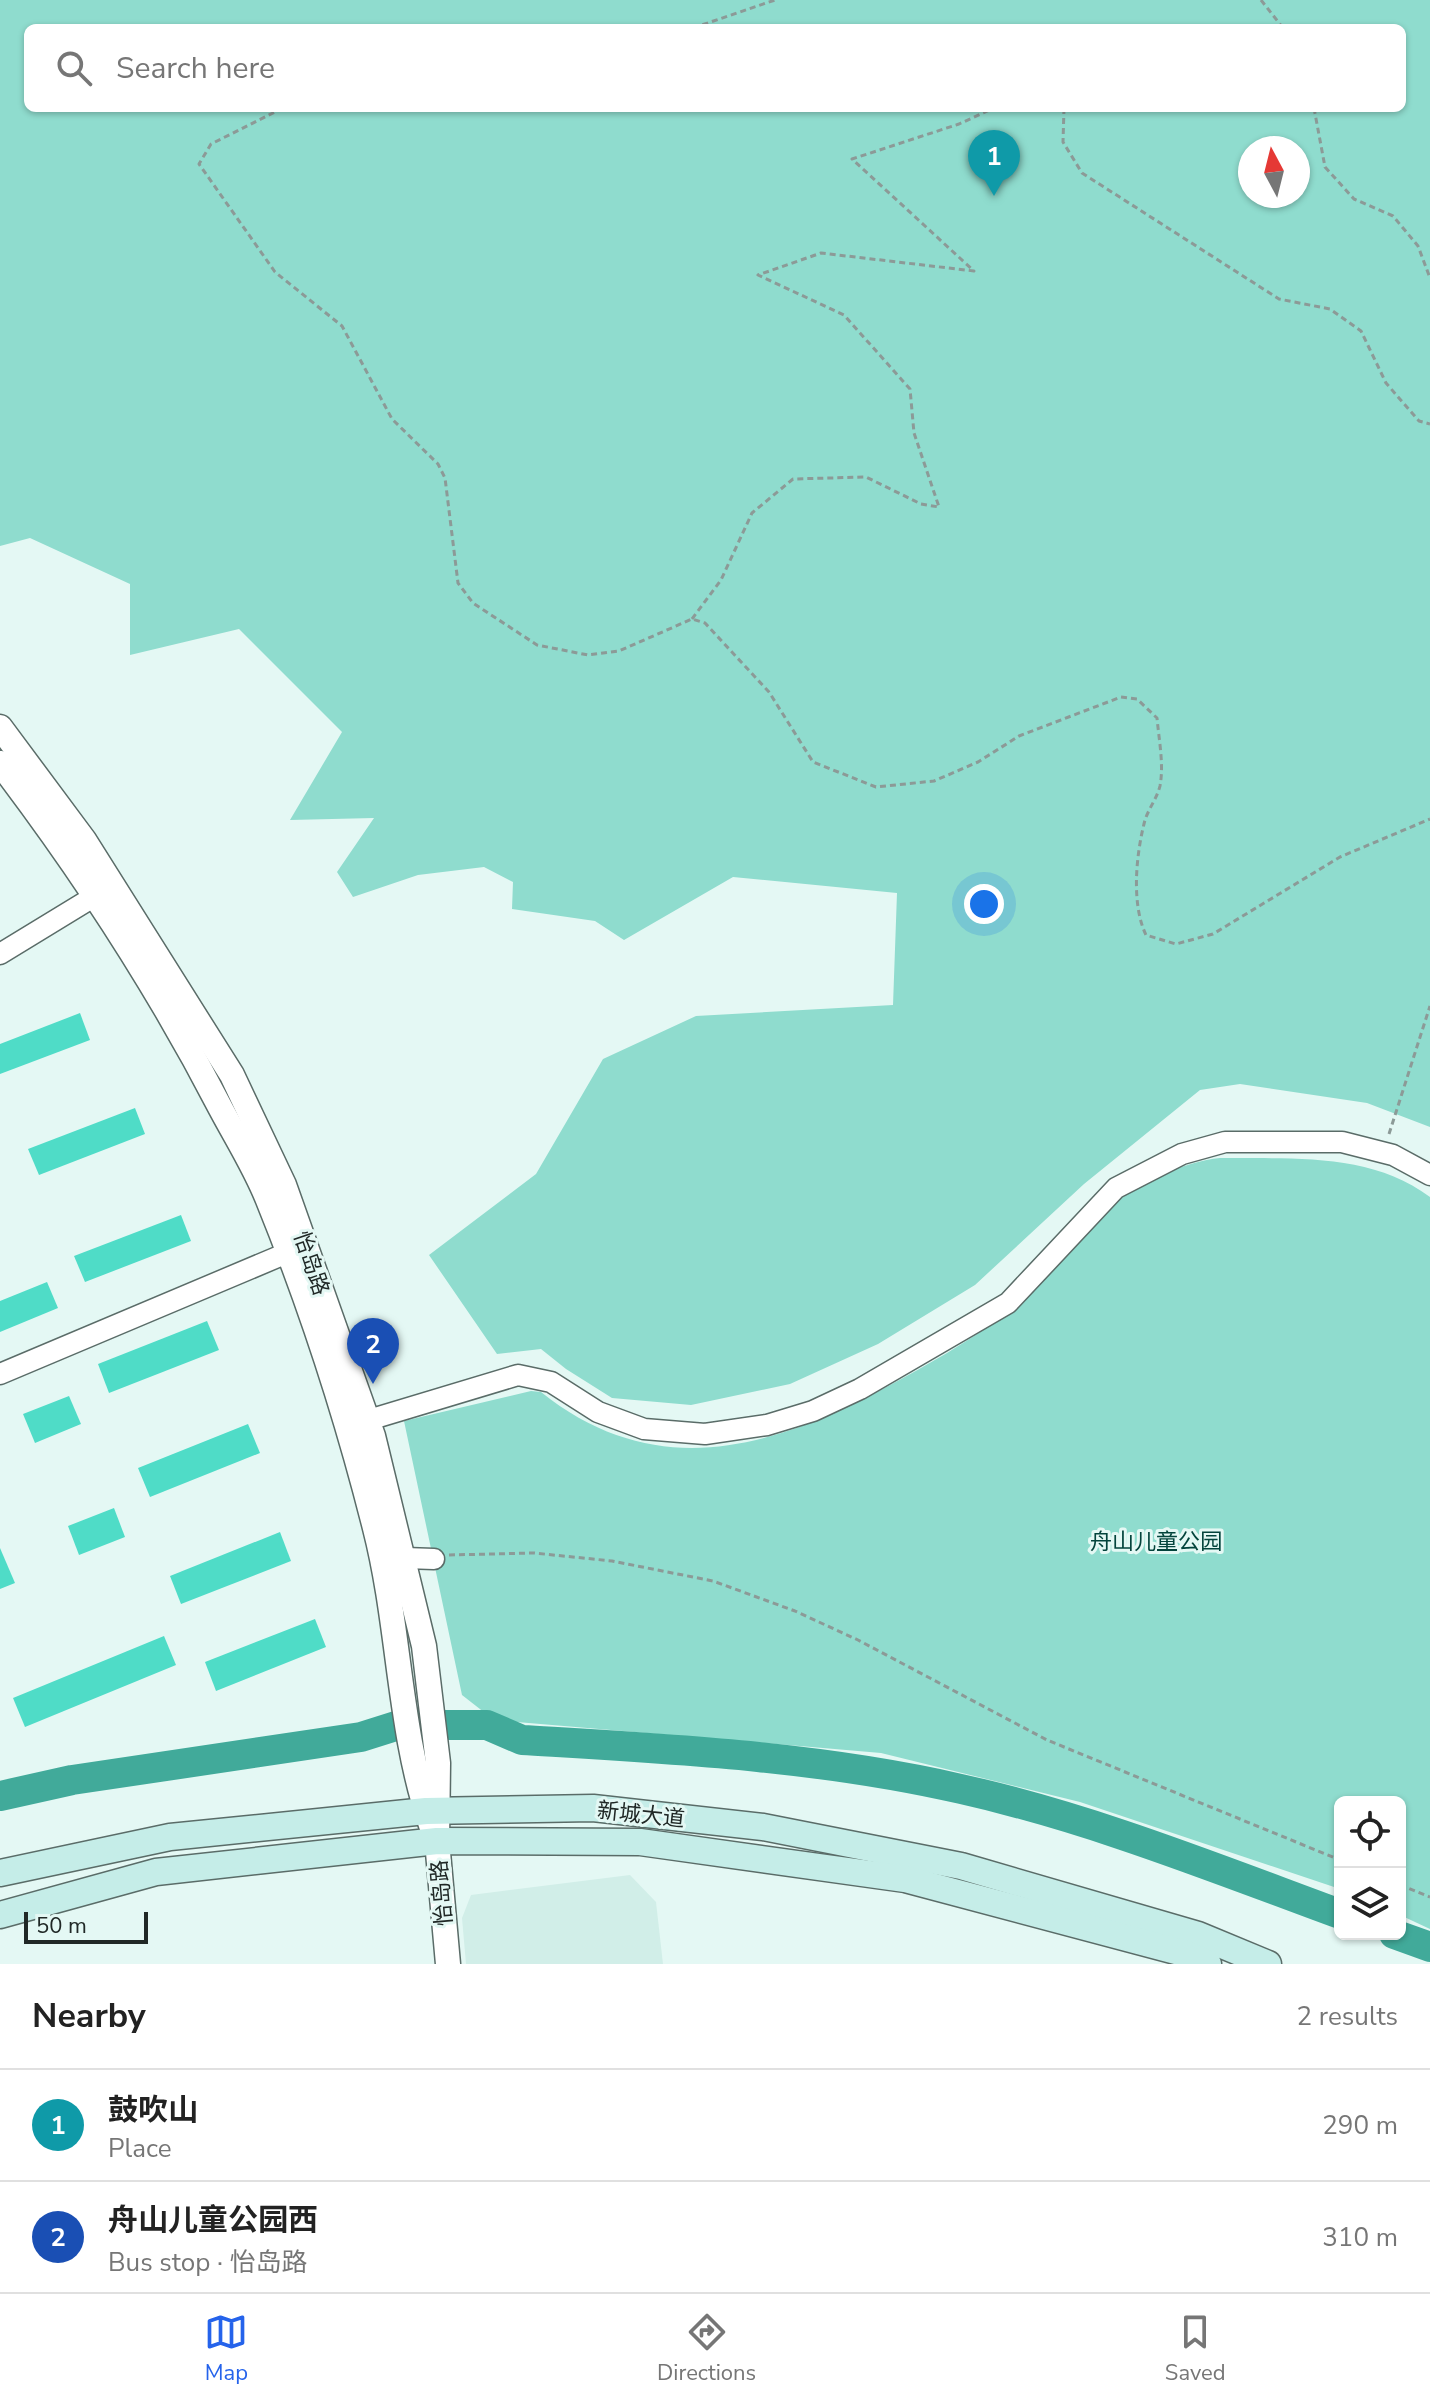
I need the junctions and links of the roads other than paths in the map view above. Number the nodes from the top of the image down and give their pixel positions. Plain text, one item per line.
1 (0, 727) edge
2 (0, 763) edge
3 (95, 896) junction
4 (0, 954) edge
5 (1430, 1175) edge
6 (287, 1253) junction
7 (0, 1374) edge
8 (357, 1423) junction
9 (405, 1558) junction
10 (434, 1559) road end
11 (427, 1764) junction
12 (433, 1810) junction
13 (437, 1841) junction
14 (0, 1873) edge
15 (0, 1915) edge
16 (448, 1964) edge
17 (1208, 1964) edge
18 (1268, 1964) edge

1 - 8 street, 怡岛路
2 - 3 street
3 - 4 street
3 - 6 street
5 - 8 street
6 - 7 street
6 - 8 street
8 - 9 street, 怡岛路
8 - 11 street
9 - 10 street
9 - 11 street, 怡岛路
11 - 12 street, 怡岛路
12 - 13 street, 怡岛路
12 - 14 main road, 新城大道
12 - 18 main road, 新城大道
13 - 15 main road, 新城大道
13 - 16 street, 怡岛路
13 - 17 main road, 新城大道

